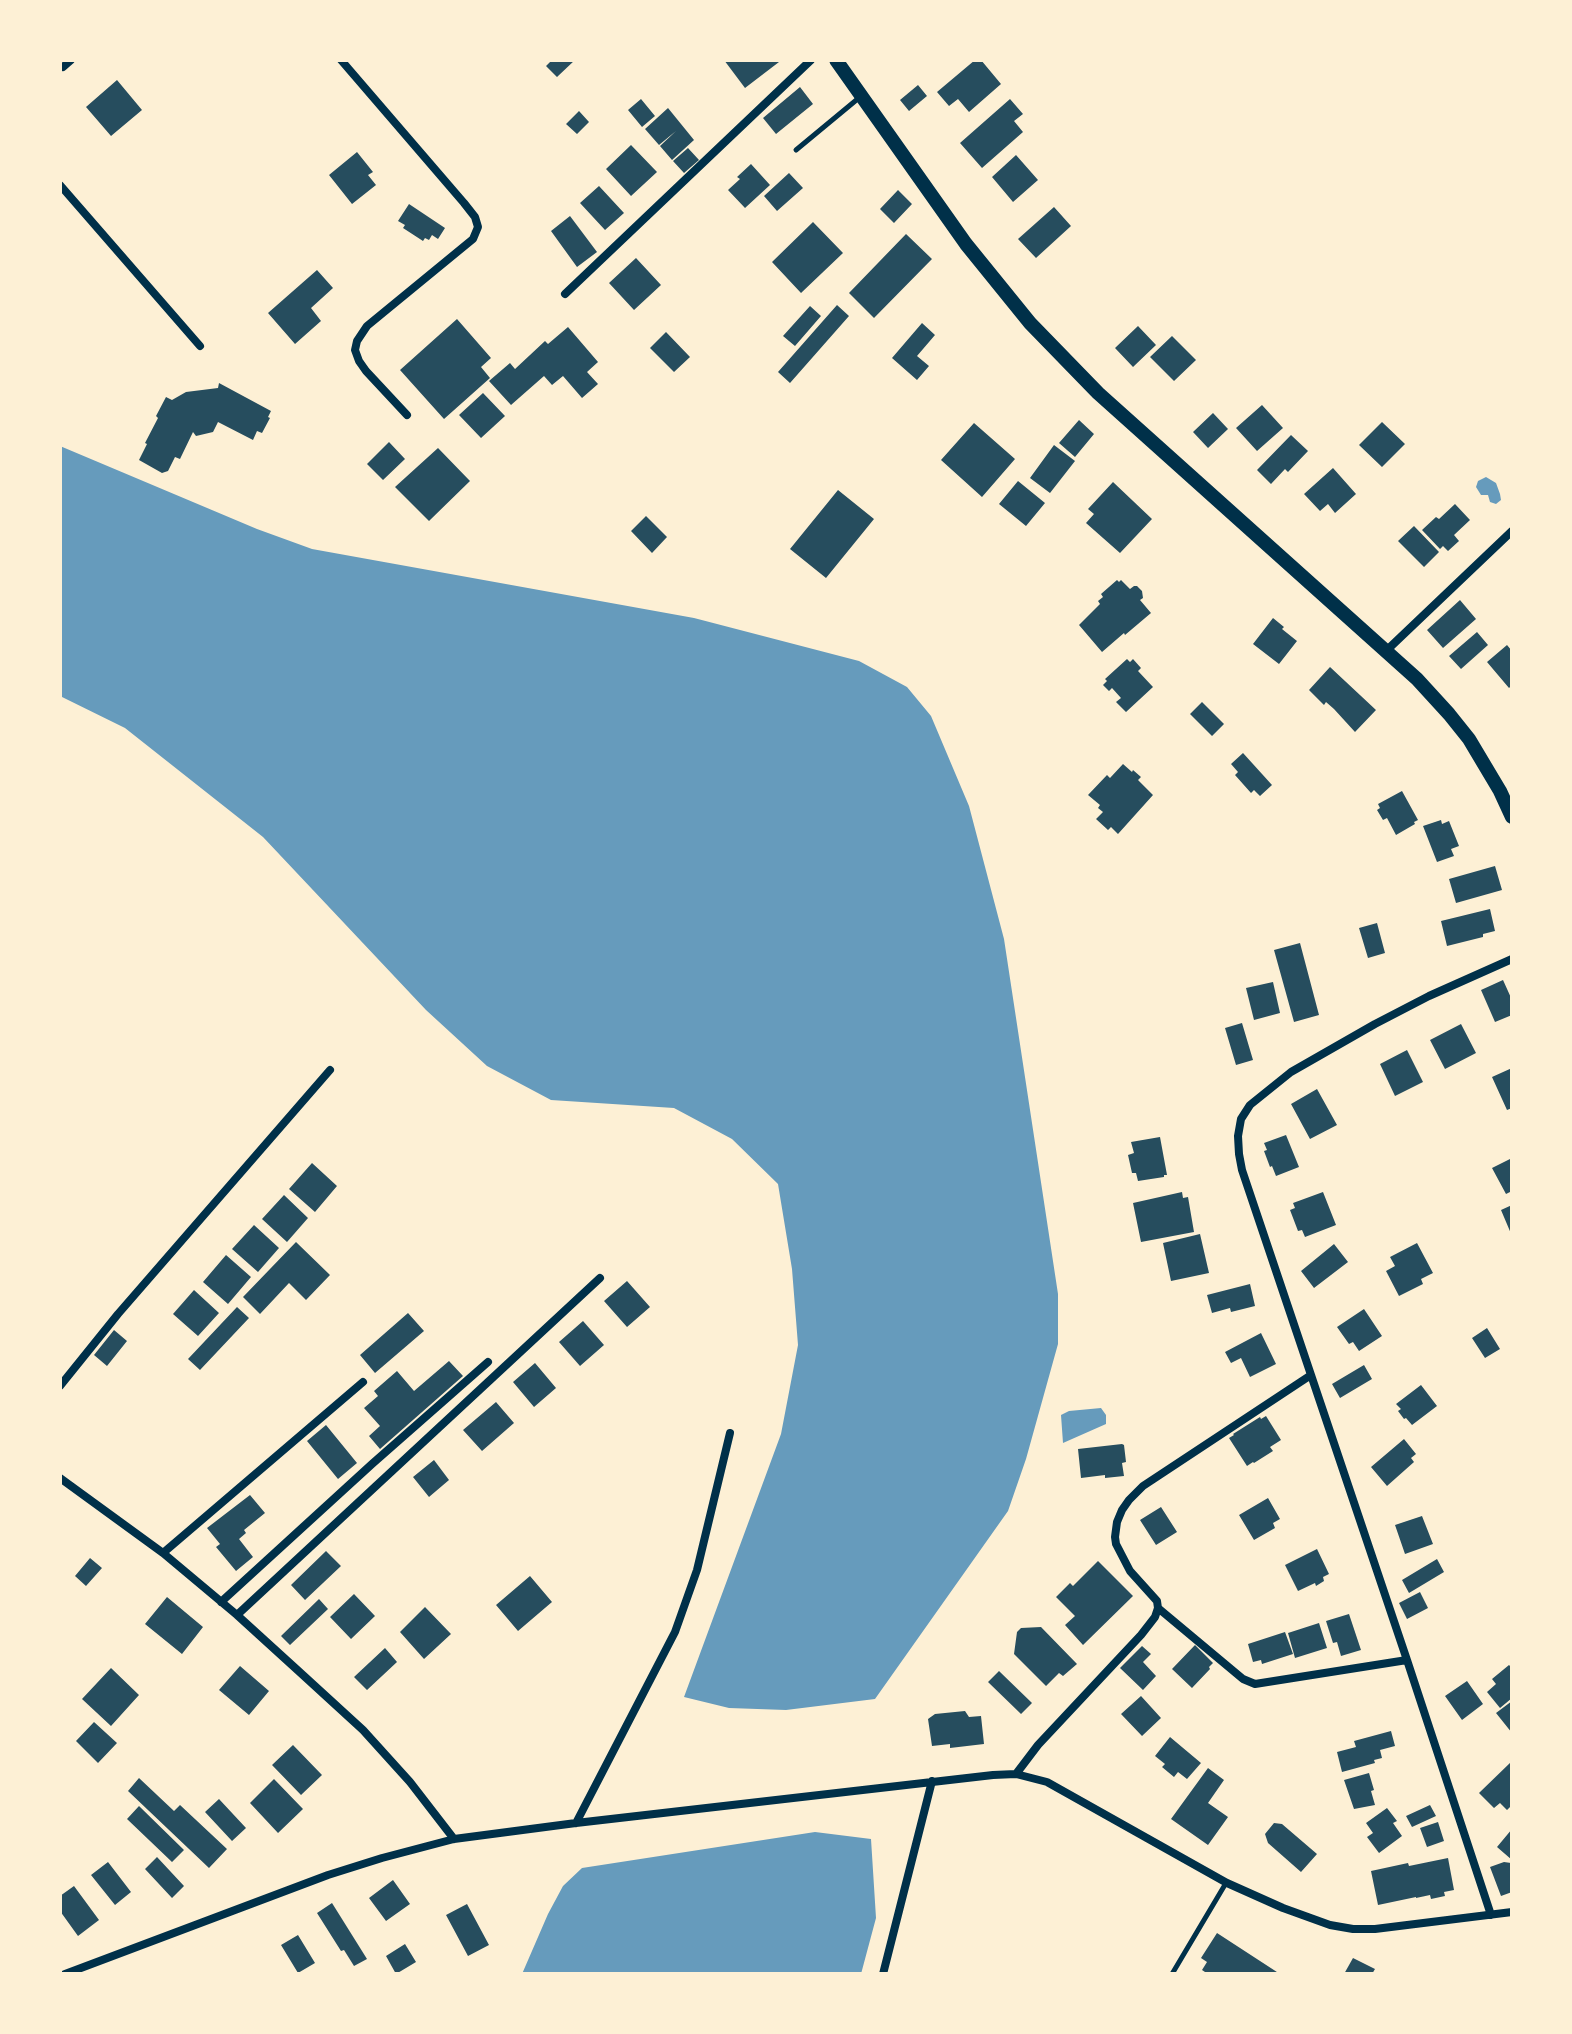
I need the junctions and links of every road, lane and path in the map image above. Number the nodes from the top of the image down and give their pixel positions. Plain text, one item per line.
1 (71, 60) edge
2 (341, 60) edge
3 (811, 60) edge
4 (836, 60) edge
5 (63, 67) dead end
6 (861, 96) junction
7 (796, 150) dead end
8 (60, 185) edge
9 (565, 294) dead end
10 (200, 346) dead end
11 (407, 415) dead end
12 (1512, 531) edge
13 (1386, 651) junction
14 (1512, 817) edge
15 (1512, 959) edge
16 (330, 1070) dead end
17 (600, 1278) dead end
18 (488, 1362) dead end
19 (1311, 1375) junction
20 (363, 1382) dead end
21 (60, 1386) edge
22 (730, 1433) dead end
23 (60, 1478) edge
24 (163, 1553) junction
25 (221, 1602) junction
26 (1158, 1608) junction
27 (237, 1615) junction
28 (1407, 1660) junction
29 (1016, 1774) junction
30 (932, 1781) junction
31 (576, 1823) junction
32 (454, 1839) junction
33 (1227, 1883) junction
34 (1512, 1912) edge
35 (1491, 1915) junction
36 (65, 1974) edge
37 (883, 1974) edge
38 (1172, 1974) edge

1 - 5 street
2 - 11 street
3 - 9 street
4 - 6 main road
6 - 7 lane
6 - 13 main road
8 - 10 street
12 - 13 street
13 - 14 main road
15 - 19 street
16 - 21 street
17 - 27 street
18 - 25 street
19 - 26 street
19 - 28 street
20 - 24 street
22 - 31 street
23 - 24 street
24 - 25 street
25 - 27 street
26 - 28 street
26 - 29 street
27 - 32 street
28 - 35 street
29 - 30 street
29 - 33 street
30 - 31 street
30 - 37 street
31 - 32 street
32 - 36 street
33 - 35 street
33 - 38 lane
34 - 35 street

